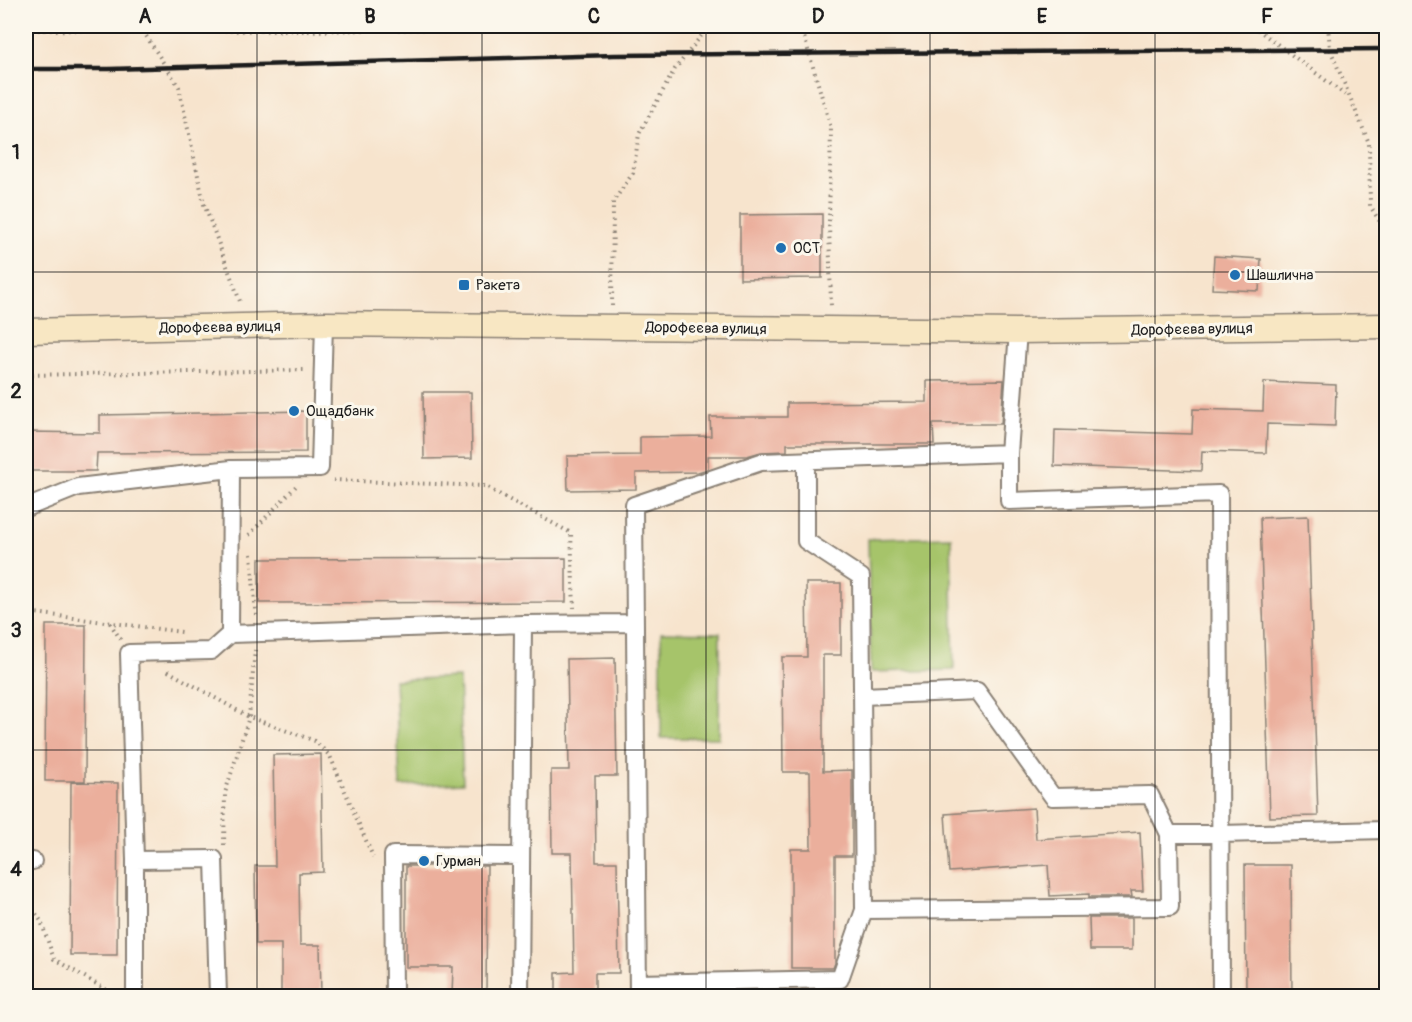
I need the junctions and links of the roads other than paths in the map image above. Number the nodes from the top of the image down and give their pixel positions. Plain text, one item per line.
1 (324, 324) junction
2 (1386, 326) edge
3 (26, 331) edge
4 (1018, 331) junction
5 (1009, 453) junction
6 (806, 460) junction
7 (231, 469) junction
8 (26, 508) edge
9 (634, 623) junction
10 (523, 624) junction
11 (230, 634) junction
12 (862, 696) junction
13 (1386, 830) edge
14 (1169, 834) junction
15 (1221, 834) junction
16 (521, 856) junction
17 (135, 860) junction
18 (864, 910) junction
19 (638, 990) edge
20 (135, 996) edge
21 (218, 996) edge
22 (394, 996) edge
23 (520, 996) edge
24 (1221, 996) edge

1 - 3 street, Дорофєєва вулиця
1 - 4 street, Дорофєєва вулиця
1 - 7 street
2 - 4 street, Дорофєєва вулиця
4 - 5 street
5 - 6 street
5 - 15 street
6 - 9 street
6 - 12 street
7 - 8 street
7 - 11 street
9 - 10 street
9 - 19 street
10 - 11 street
10 - 16 street
11 - 17 street
12 - 14 street
12 - 18 street
13 - 15 street
14 - 15 street
14 - 18 street
15 - 24 street
16 - 22 street
16 - 23 street
17 - 20 street
17 - 21 street
18 - 19 street

